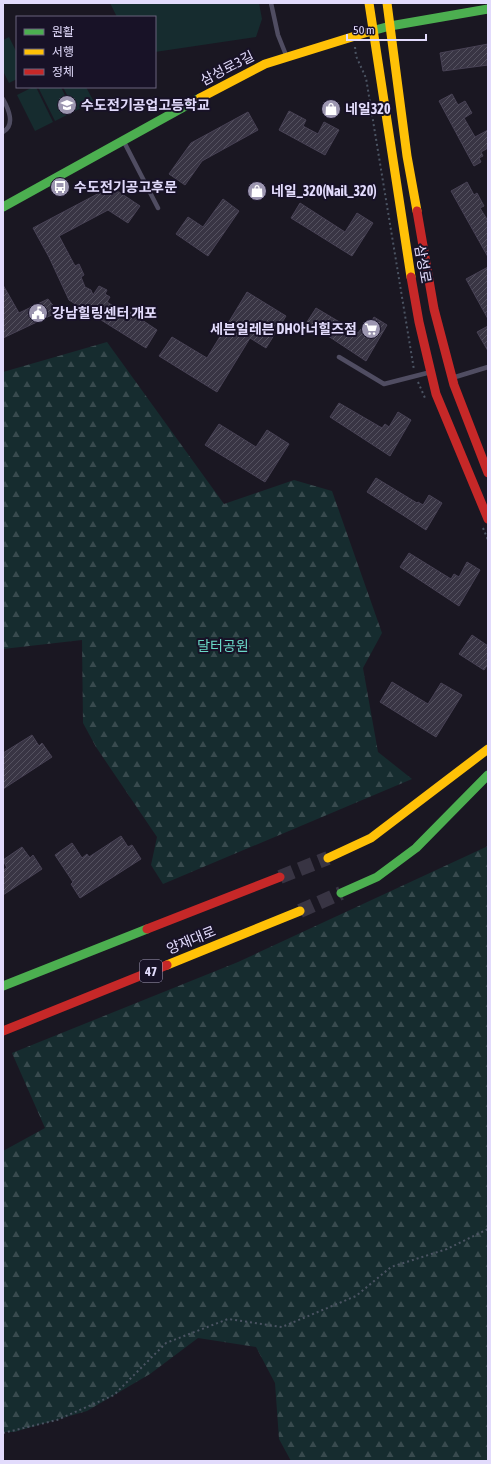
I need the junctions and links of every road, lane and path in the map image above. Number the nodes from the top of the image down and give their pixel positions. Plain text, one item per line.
1 (271, 3) edge
2 (369, 3) edge
3 (387, 3) edge
4 (488, 9) edge
5 (390, 26) junction
6 (373, 31) junction
7 (287, 56) junction
8 (3, 99) edge
9 (3, 132) edge
10 (123, 140) junction
11 (3, 207) edge
12 (158, 208) dead end
13 (339, 357) dead end
14 (488, 367) edge
15 (431, 372) junction
16 (452, 378) junction
17 (488, 473) edge
18 (488, 519) edge
19 (488, 749) edge
20 (488, 775) edge
21 (328, 858) tunnel mouth
22 (280, 877) tunnel mouth
23 (342, 893) tunnel mouth
24 (300, 911) tunnel mouth
25 (3, 986) edge
26 (3, 1031) edge
27 (488, 1229) edge
28 (3, 1433) edge

1 - 7 lane
2 - 6 main road, 삼성로
3 - 5 main road, 삼성로
4 - 5 main road, 삼성로3길
5 - 6 main road, 삼성로3길
5 - 16 main road, 삼성로
6 - 7 main road, 삼성로3길
6 - 15 main road, 삼성로
7 - 10 main road, 삼성로3길
8 - 9 lane
10 - 11 main road, 삼성로3길
10 - 12 lane
13 - 15 lane
14 - 16 lane
15 - 18 main road, 삼성로
16 - 17 main road, 삼성로
19 - 21 main road
20 - 23 main road
22 - 25 main road, 양재대로
24 - 26 main road, 양재대로 / 47
27 - 28 path

